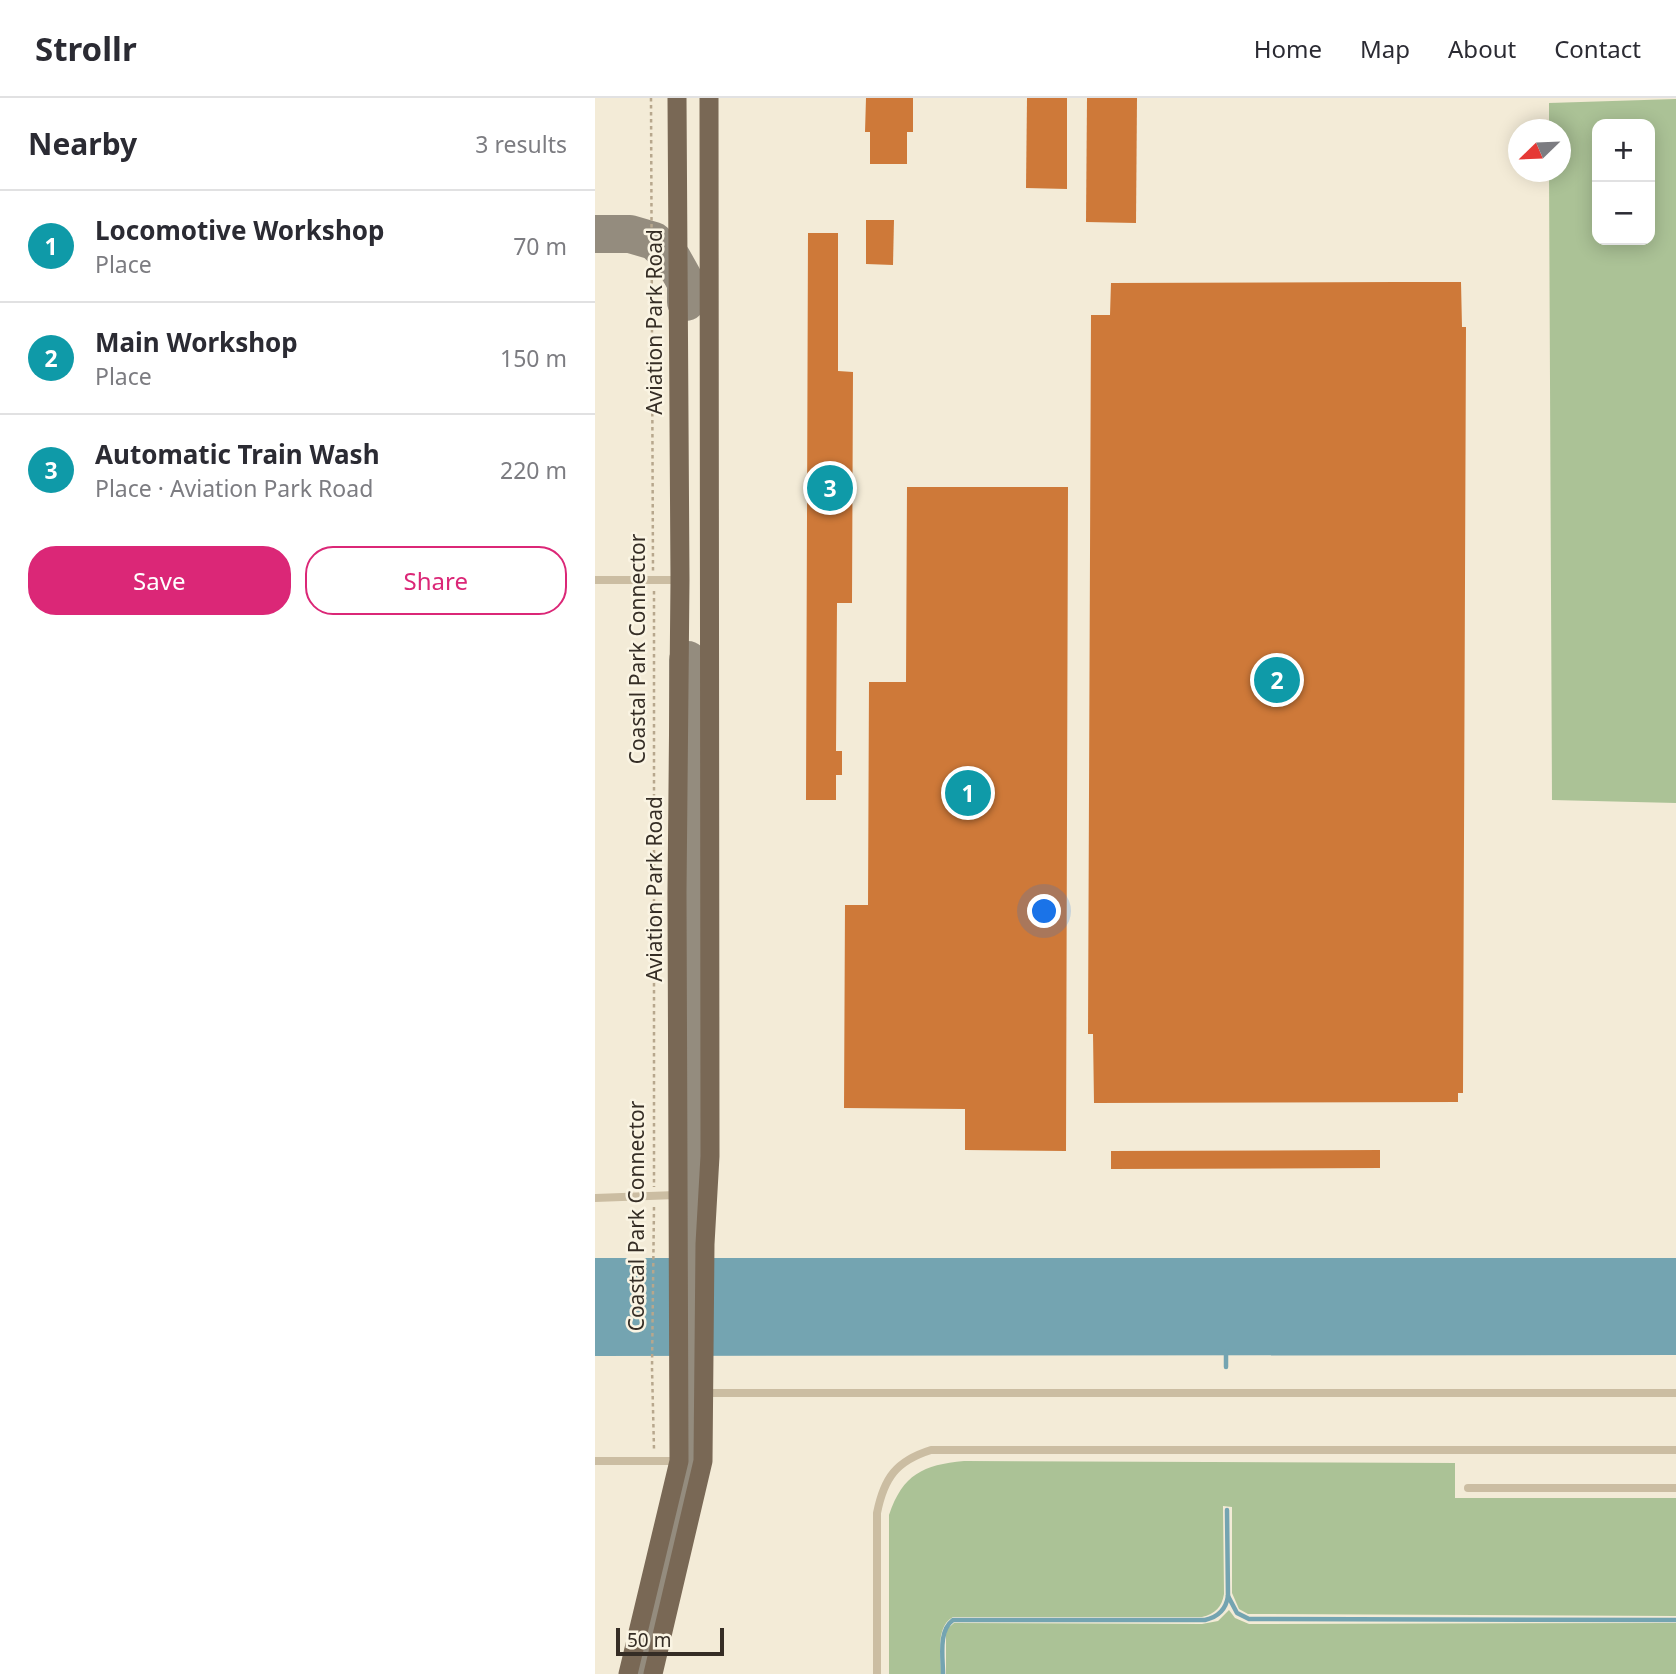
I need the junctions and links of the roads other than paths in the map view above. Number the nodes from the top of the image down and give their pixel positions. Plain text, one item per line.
1 (677, 98) edge
2 (709, 98) edge
3 (595, 580) edge
4 (680, 580) junction
5 (679, 1195) junction
6 (595, 1198) edge
7 (704, 1393) junction
8 (1676, 1393) edge
9 (1676, 1450) edge
10 (595, 1461) edge
11 (679, 1461) junction
12 (1468, 1488) dead end
13 (1676, 1488) edge
14 (628, 1674) edge
15 (653, 1674) edge
16 (877, 1674) edge

1 - 4 main road, Aviation Park Road
2 - 7 main road
3 - 4 lane
4 - 5 main road, Aviation Park Road
5 - 6 lane
5 - 11 main road, Aviation Park Road
7 - 8 lane
7 - 15 main road
9 - 16 lane
10 - 11 lane
11 - 14 main road, Aviation Park Road
12 - 13 lane

